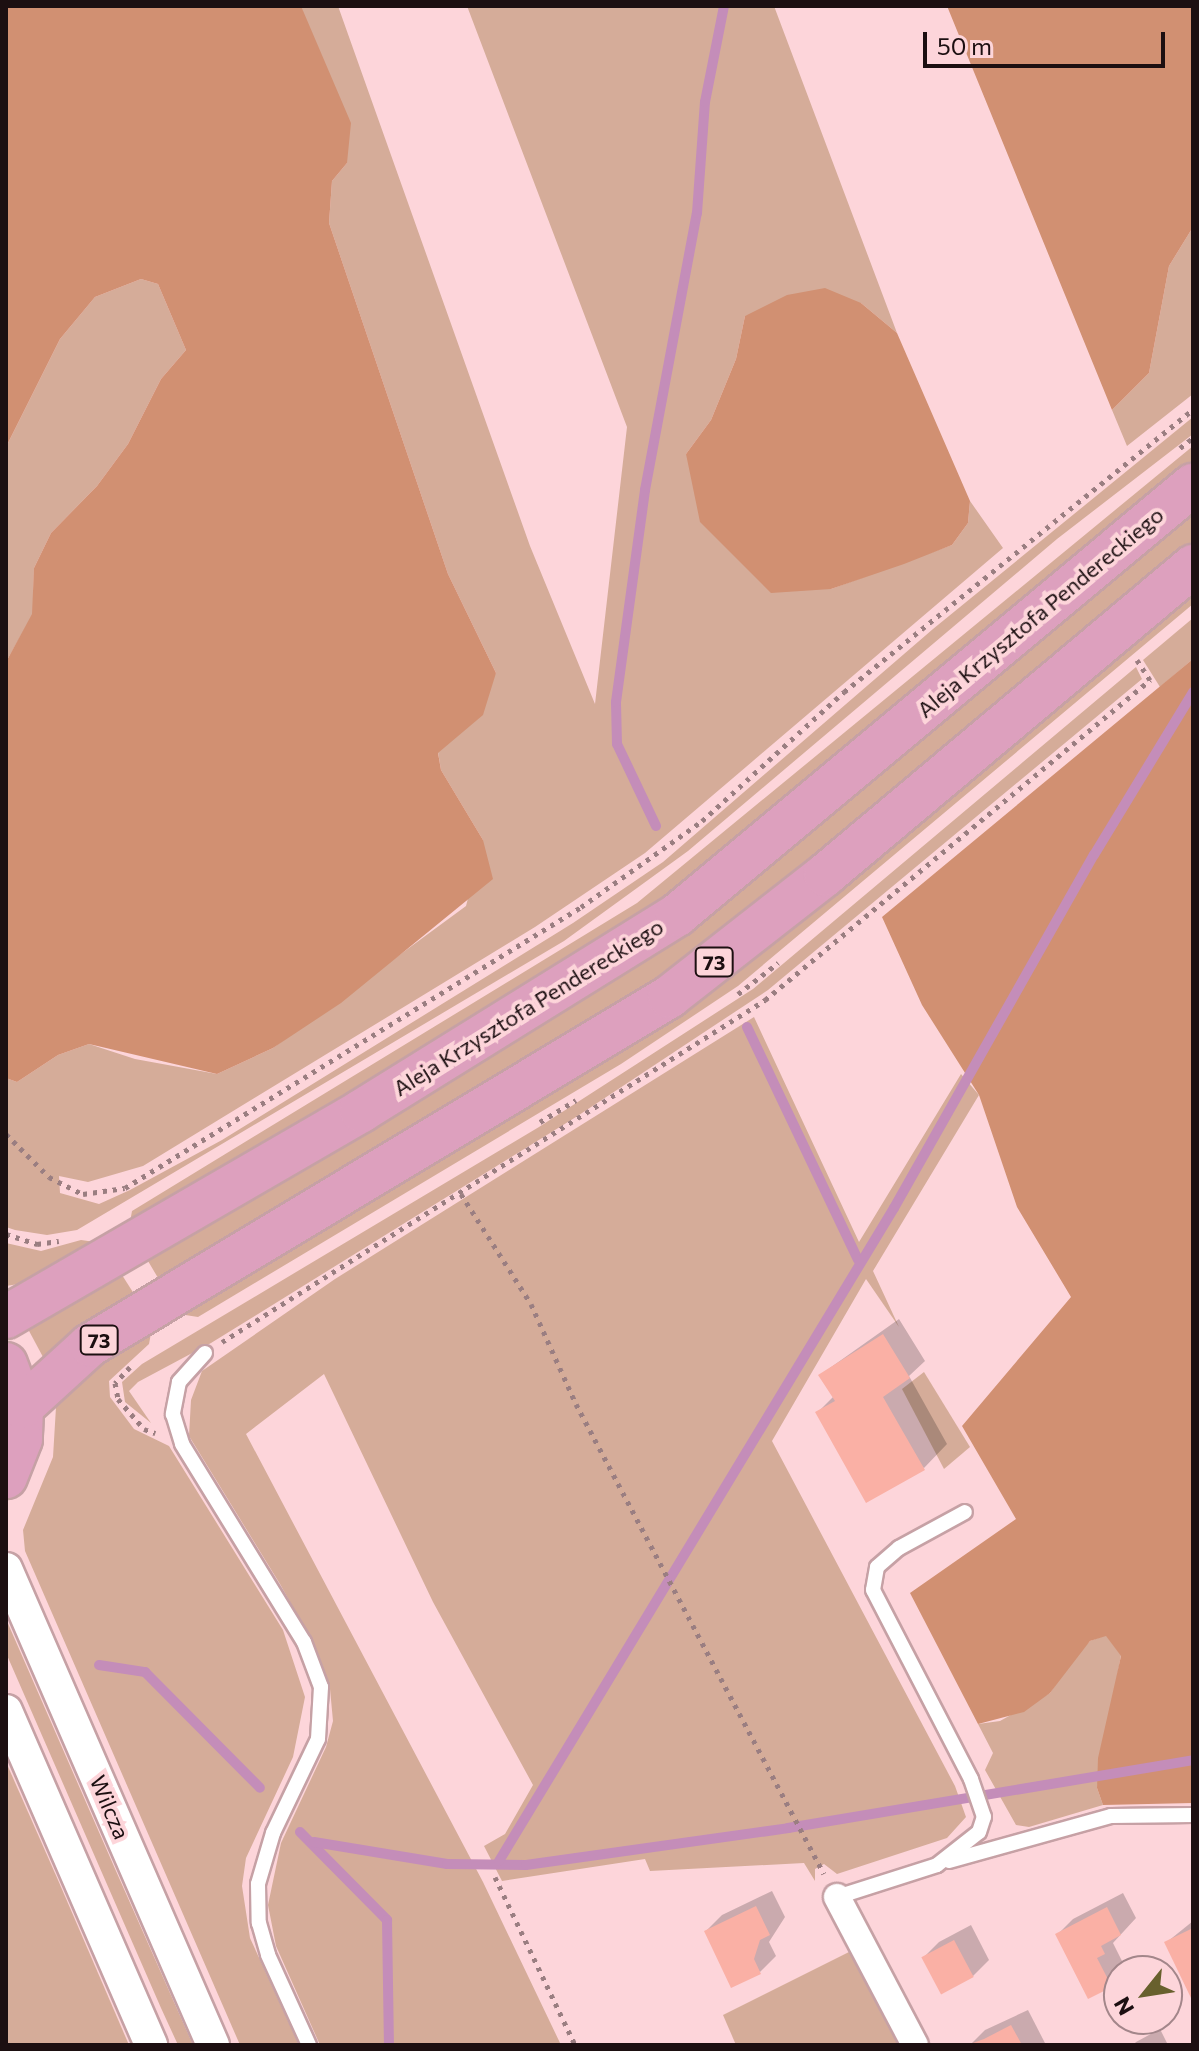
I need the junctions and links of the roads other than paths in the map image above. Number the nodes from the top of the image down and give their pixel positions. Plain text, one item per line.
1 (1182, 470) edge
2 (1193, 566) edge
3 (6, 1317) edge
4 (205, 1353) road end
5 (6, 1364) edge
6 (22, 1407) junction
7 (6, 1477) edge
8 (965, 1512) dead end
9 (6, 1569) edge
10 (6, 1711) edge
11 (1193, 1815) edge
12 (937, 1865) junction
13 (837, 1897) joint
14 (151, 2045) edge
15 (213, 2045) edge
16 (309, 2045) edge
17 (915, 2045) edge

1 - 3 main road, Aleja Krzysztofa Pendereckiego
2 - 6 main road, 73
4 - 16 lane
5 - 6 main road
6 - 7 main road
8 - 12 lane
9 - 15 street, Wilcza
10 - 14 street
11 - 12 lane
12 - 13 lane
13 - 17 street

